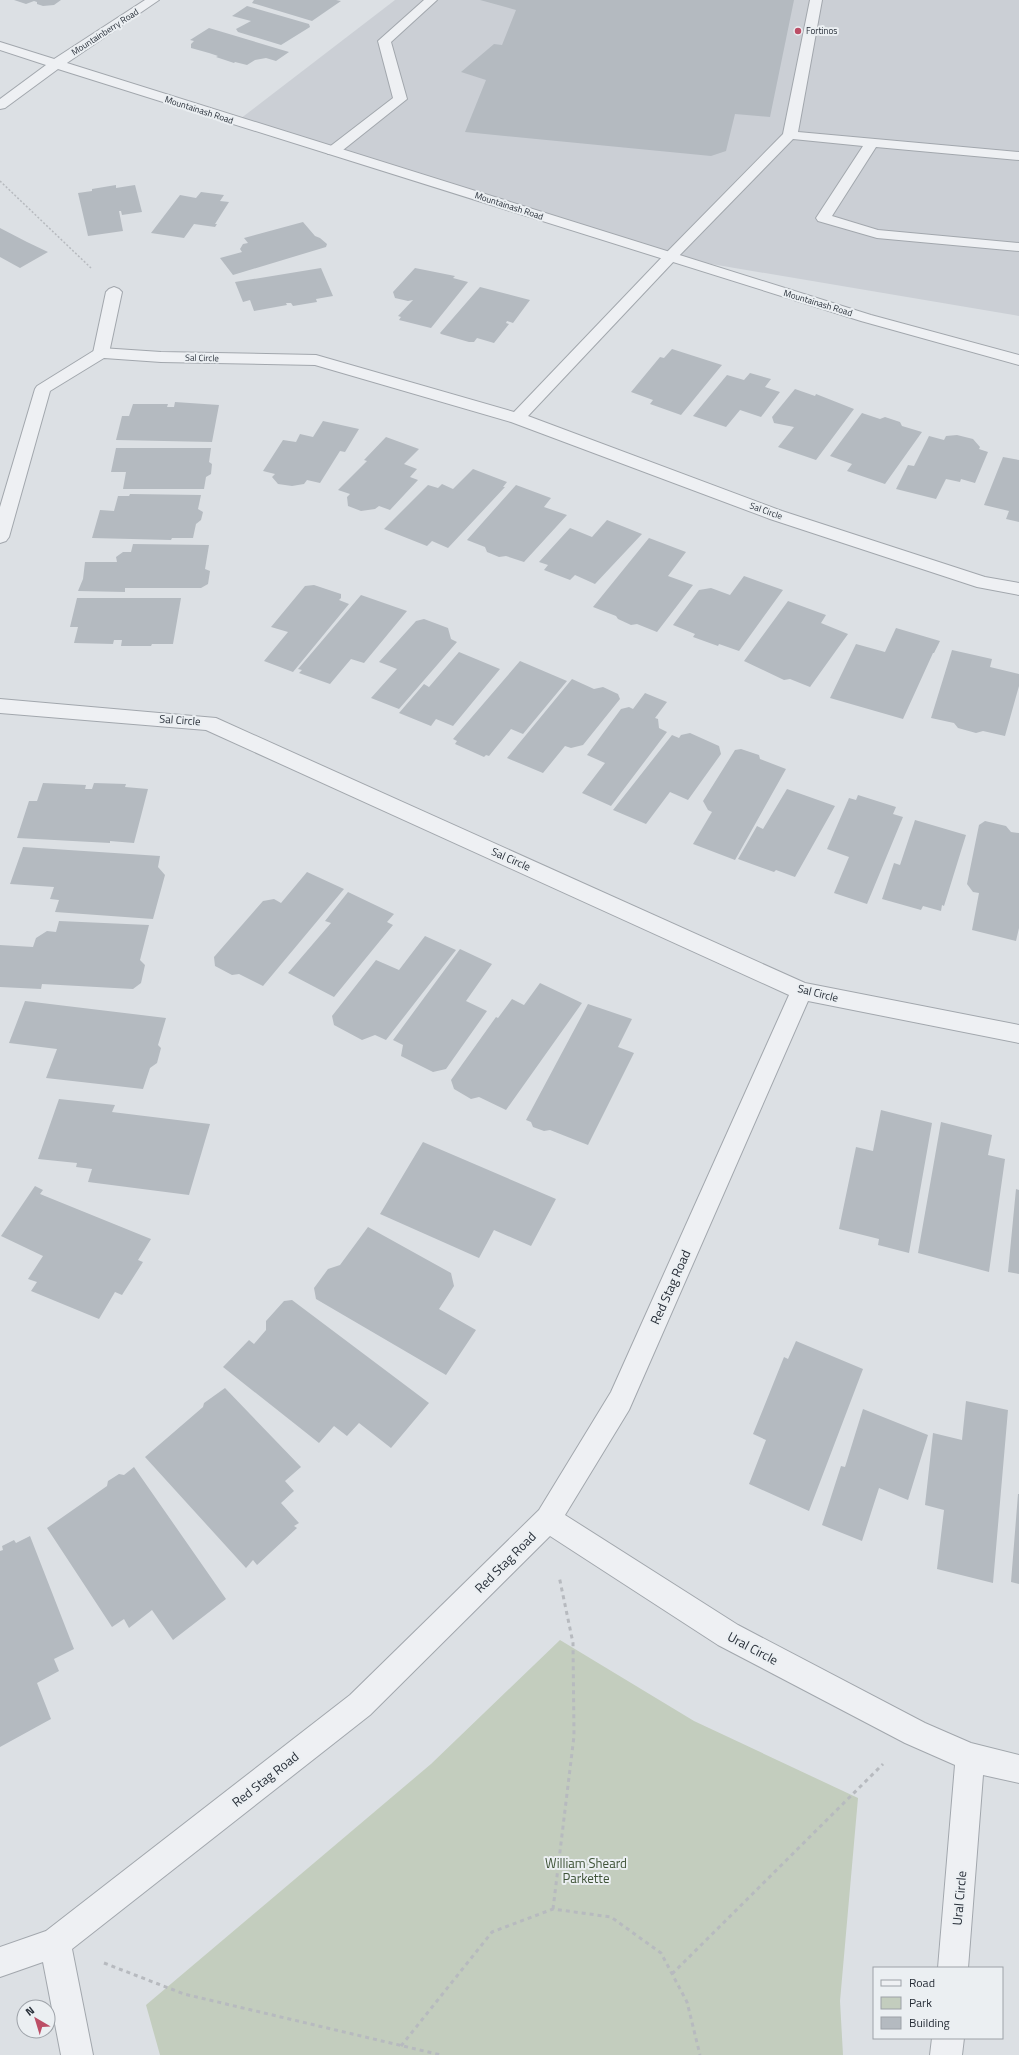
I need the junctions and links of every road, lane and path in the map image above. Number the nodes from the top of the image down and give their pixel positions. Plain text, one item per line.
1 (154, 0) edge
2 (430, 0) edge
3 (816, 0) edge
4 (0, 46) edge
5 (56, 64) junction
6 (0, 105) edge
7 (790, 135) junction
8 (871, 144) junction
9 (333, 151) junction
10 (1019, 156) edge
11 (0, 181) edge
12 (1019, 247) edge
13 (670, 257) junction
14 (114, 292) joint
15 (100, 354) junction
16 (1019, 360) edge
17 (517, 418) junction
18 (0, 537) edge
19 (1019, 589) edge
20 (0, 706) edge
21 (802, 990) junction
22 (1019, 1034) edge
23 (548, 1520) junction
24 (915, 1733) junction
25 (970, 1757) junction
26 (1019, 1769) edge
27 (553, 1909) junction
28 (55, 1943) junction
29 (0, 1962) edge
30 (953, 1967) edge
31 (672, 1974) junction
32 (948, 2039) edge
33 (401, 2046) junction
34 (78, 2055) edge
35 (441, 2055) edge
36 (700, 2055) edge
37 (946, 2055) edge

1 - 5 street, Mountainberry Road
2 - 9 street
3 - 7 street
4 - 5 street, Mountainash Road
5 - 6 street, Mountainberry Road
5 - 9 street, Mountainash Road
7 - 8 street
7 - 13 street
8 - 10 street
8 - 12 street
9 - 13 street, Mountainash Road
11 - 14 path
13 - 16 street, Mountainash Road
13 - 17 street
14 - 15 street
15 - 17 street, Sal Circle
15 - 18 street
17 - 19 street, Sal Circle
20 - 21 street, Sal Circle
21 - 22 street, Sal Circle
21 - 23 street, Red Stag Road
23 - 24 street, Ural Circle
23 - 27 path
23 - 28 street, Red Stag Road
24 - 25 street, Ural Circle
24 - 31 path
25 - 26 street, Ural Circle
25 - 30 street, Ural Circle
27 - 31 path
27 - 33 path
28 - 29 street, Red Stag Road
28 - 33 path
28 - 34 street
31 - 36 path
32 - 37 street
33 - 35 path

